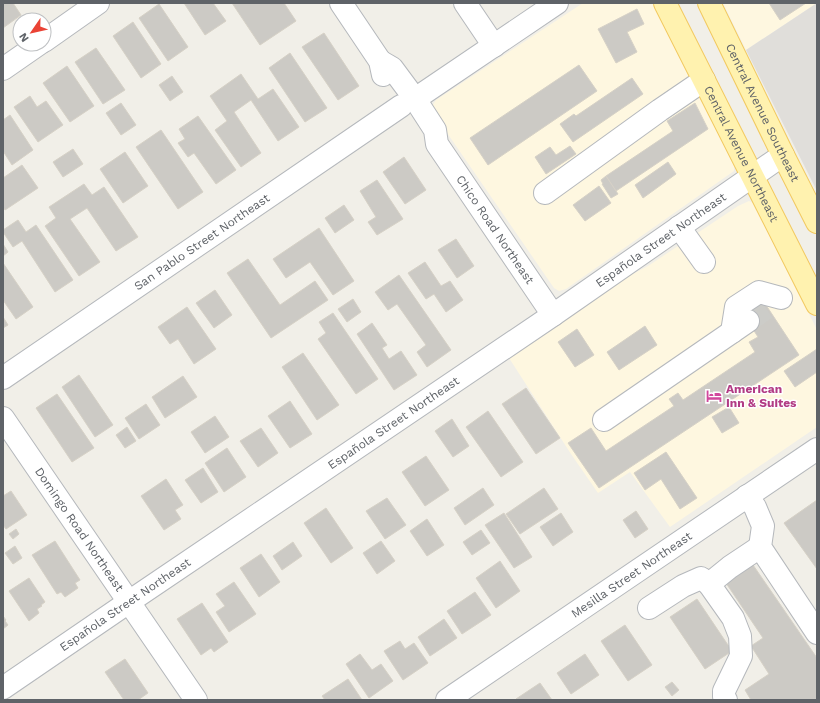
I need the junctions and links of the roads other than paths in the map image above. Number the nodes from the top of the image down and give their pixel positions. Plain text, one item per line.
1 (98, 3) edge
2 (341, 3) edge
3 (465, 3) edge
4 (557, 3) edge
5 (665, 3) edge
6 (709, 3) edge
7 (52, 35) edge
8 (494, 46) junction
9 (27, 52) edge
10 (3, 69) edge
11 (704, 80) junction
12 (408, 103) junction
13 (783, 155) junction
14 (752, 176) junction
15 (545, 193) dead end
16 (817, 222) edge
17 (679, 227) junction
18 (704, 262) dead end
19 (806, 281) junction
20 (817, 304) edge
21 (553, 315) junction
22 (3, 378) edge
23 (3, 418) edge
24 (604, 420) dead end
25 (817, 449) edge
26 (747, 496) junction
27 (760, 547) junction
28 (709, 584) junction
29 (129, 602) junction
30 (649, 608) dead end
31 (817, 633) edge
32 (3, 688) edge
33 (196, 700) edge
34 (447, 700) edge
35 (726, 700) edge

1 - 7 street
2 - 12 street, Chico Road Northeast
3 - 8 street
4 - 8 street, San Pablo Street Northeast
5 - 11 main road, Central Avenue Northeast
6 - 13 main road, Central Avenue Southeast
8 - 12 street, San Pablo Street Northeast
9 - 10 street
11 - 14 main road, Central Avenue Northeast
11 - 15 street
12 - 21 street, Chico Road Northeast
12 - 22 street, San Pablo Street Northeast
13 - 14 street, Española Street Northeast
13 - 16 main road, Central Avenue Southeast
14 - 17 street, Española Street Northeast
14 - 19 main road, Central Avenue Northeast
17 - 18 street
17 - 21 street, Española Street Northeast
19 - 20 main road, Central Avenue Northeast
19 - 24 street
21 - 29 street, Española Street Northeast
23 - 29 street, Domingo Road Northeast
25 - 26 street, Mesilla Street Northeast
26 - 27 street
26 - 34 street, Mesilla Street Northeast
27 - 28 street
27 - 31 street
28 - 30 street
28 - 35 street
29 - 32 street, Española Street Northeast
29 - 33 street, Domingo Road Northeast

